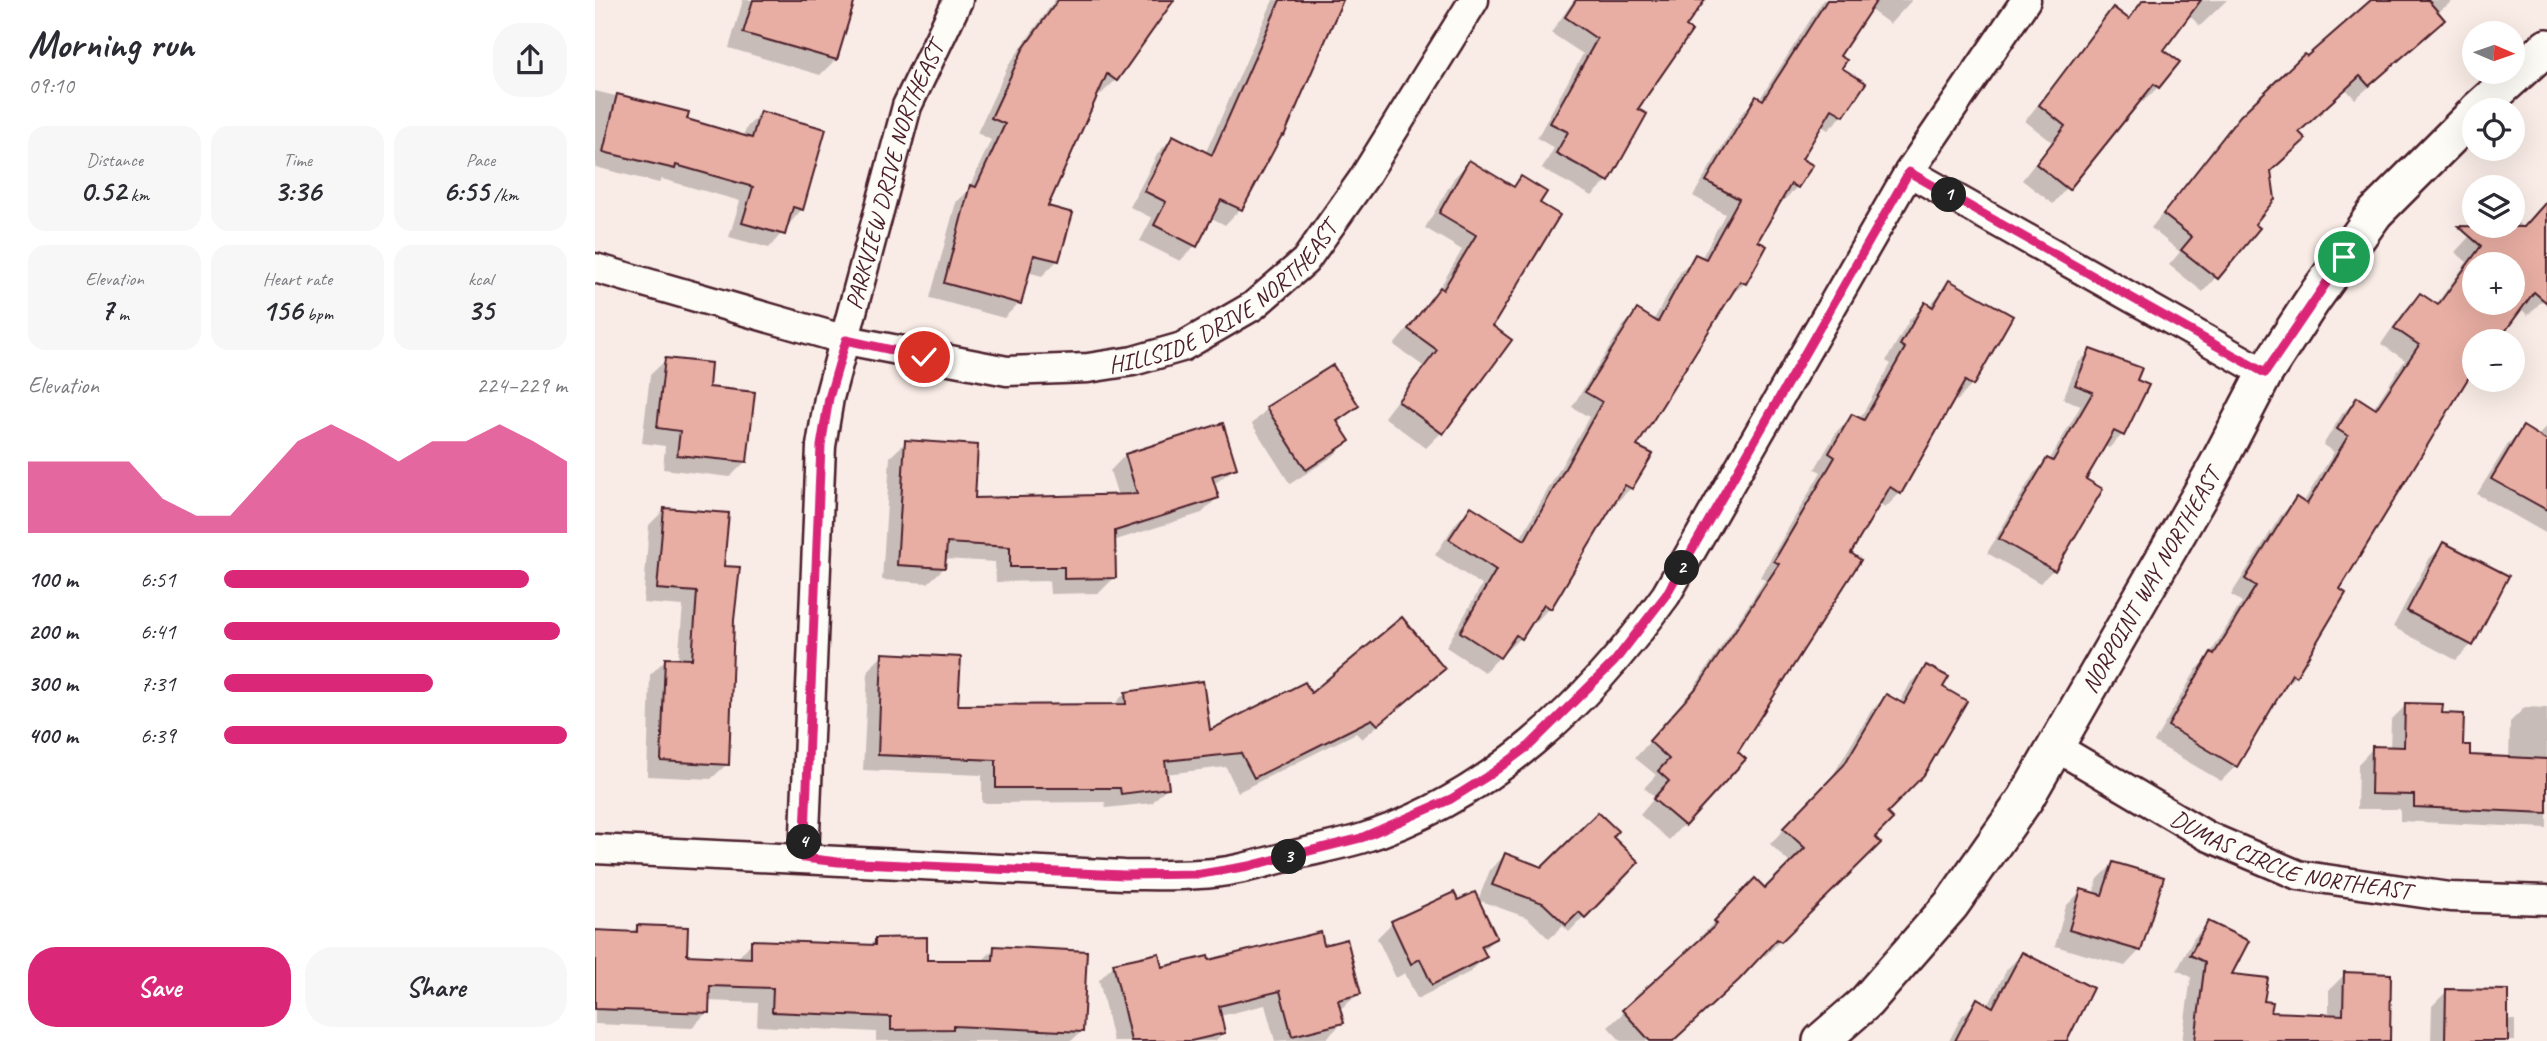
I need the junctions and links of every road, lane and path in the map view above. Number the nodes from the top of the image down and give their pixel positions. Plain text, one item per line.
1 (958, 0) edge
2 (1474, 0) edge
3 (2026, 0) edge
4 (2542, 60) edge
5 (2494, 98) edge
6 (2462, 126) edge
7 (1909, 172) junction
8 (595, 268) edge
9 (846, 340) junction
10 (2265, 373) junction
11 (2056, 747) junction
12 (595, 849) edge
13 (804, 858) junction
14 (2547, 900) edge
15 (1821, 1041) edge

1 - 9 street, PARKVIEW DRIVE NORTHEAST
2 - 9 street, HILLSIDE DRIVE NORTHEAST
3 - 7 street
4 - 5 street, NORPOINT WAY NORTHEAST
6 - 10 street, NORPOINT WAY NORTHEAST
7 - 10 street
7 - 13 street
8 - 9 street, HILLSIDE DRIVE NORTHEAST
9 - 13 street, PARKVIEW DRIVE NORTHEAST
10 - 11 street, NORPOINT WAY NORTHEAST
11 - 14 street, DUMAS CIRCLE NORTHEAST
11 - 15 street, NORPOINT WAY NORTHEAST
12 - 13 street

